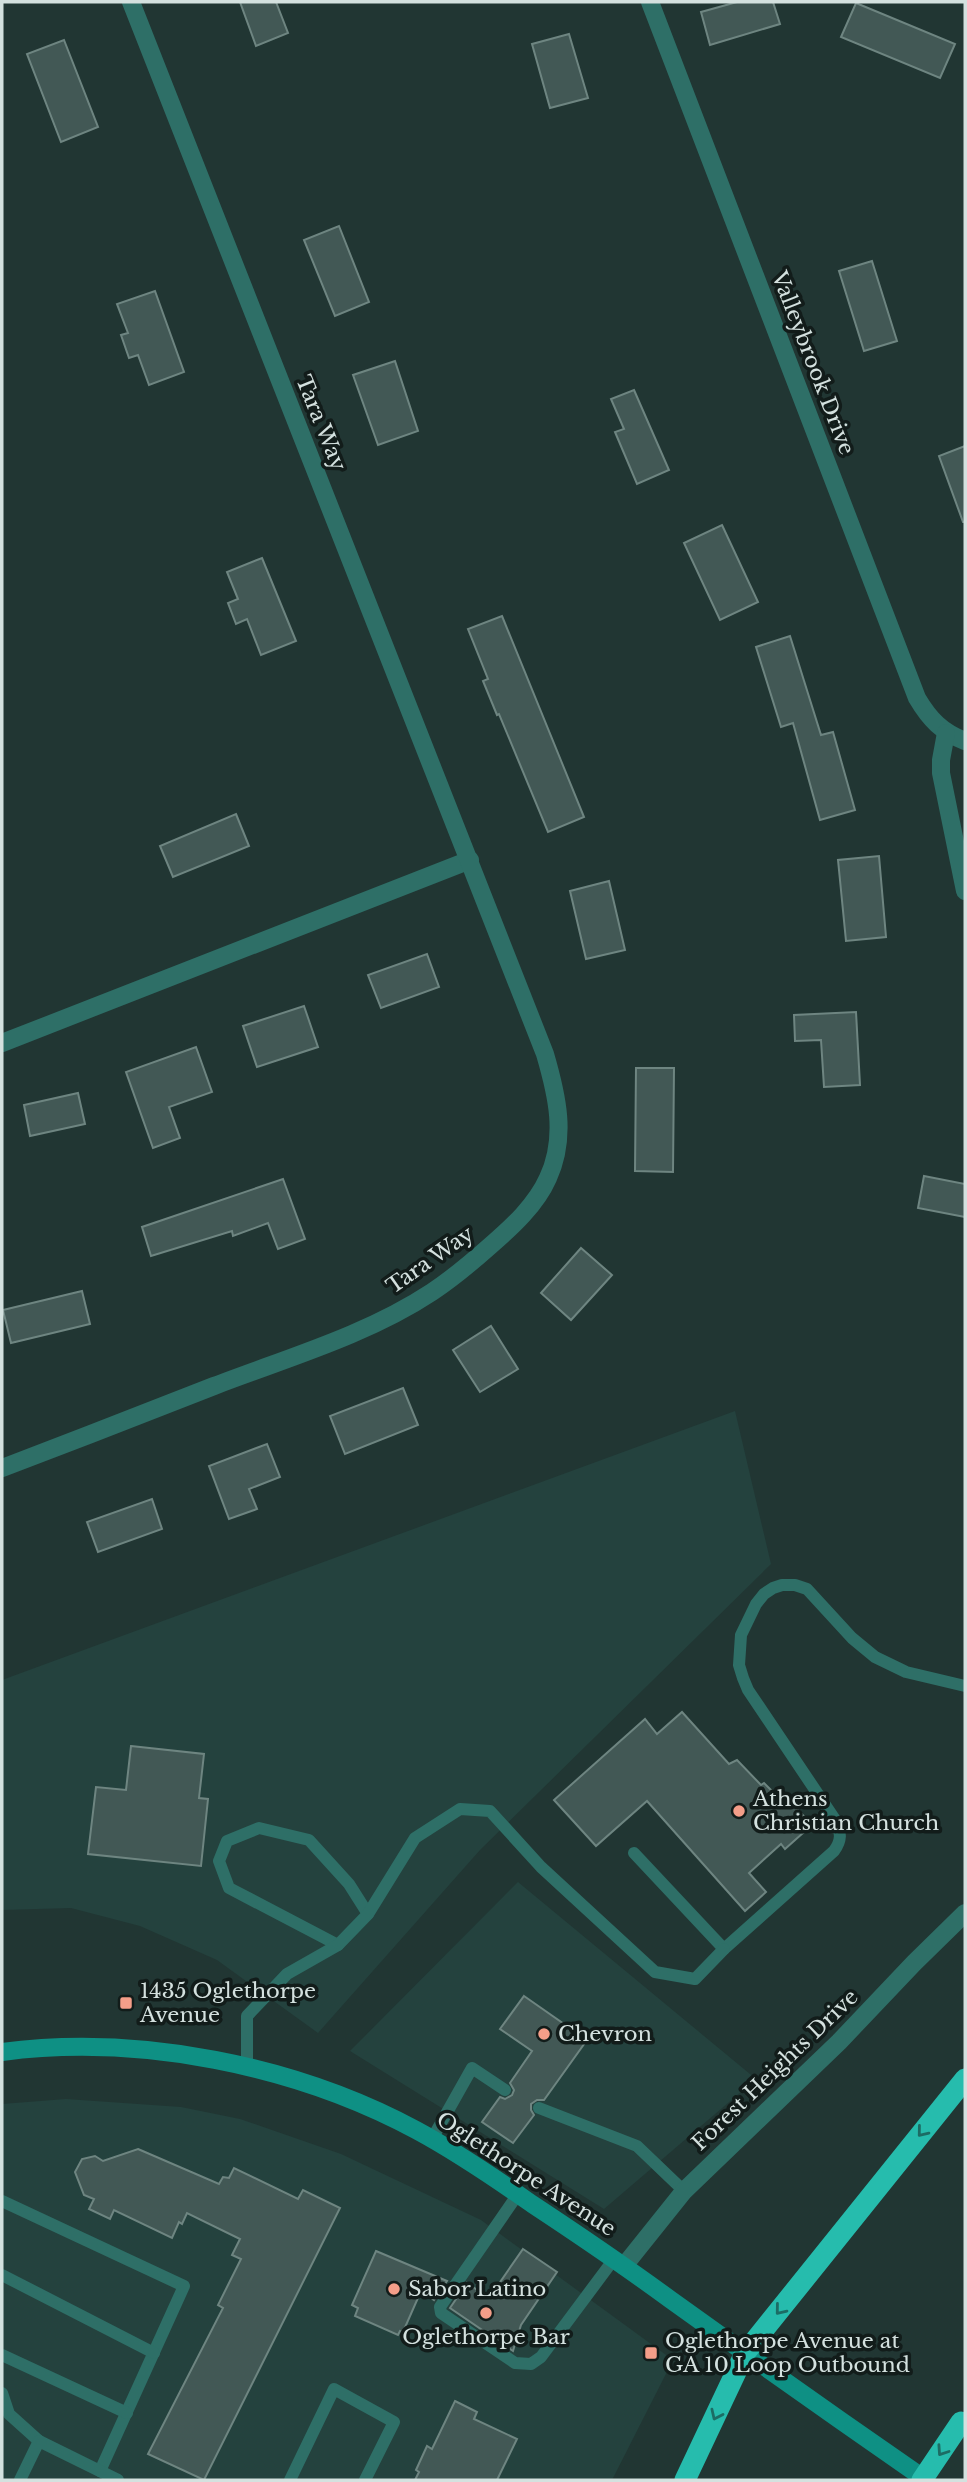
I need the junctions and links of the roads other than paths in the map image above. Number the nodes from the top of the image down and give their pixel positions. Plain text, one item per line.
1 (131, 2) edge
2 (650, 2) edge
3 (946, 733) junction
4 (965, 741) edge
5 (470, 860) junction
6 (965, 891) edge
7 (2, 1043) edge
8 (2, 1468) edge
9 (965, 1686) edge
10 (634, 1853) dead end
11 (965, 1913) edge
12 (368, 1914) junction
13 (338, 1945) junction
14 (724, 1949) junction
15 (2, 2052) edge
16 (247, 2067) junction
17 (965, 2079) edge
18 (505, 2090) dead end
19 (539, 2108) dead end
20 (432, 2139) junction
21 (684, 2191) junction
22 (518, 2194) junction
23 (2, 2201) edge
24 (619, 2263) junction
25 (2, 2275) edge
26 (154, 2353) junction
27 (745, 2353) junction
28 (2, 2355) edge
29 (2, 2393) edge
30 (127, 2413) junction
31 (963, 2419) edge
32 (39, 2441) junction
33 (100, 2471) junction
34 (20, 2480) edge
35 (118, 2480) edge
36 (290, 2480) edge
37 (365, 2480) edge
38 (685, 2480) edge
39 (924, 2480) edge

1 - 5 street, Tara Way
2 - 3 street, Valleybrook Drive
3 - 4 street, Valleybrook Drive
3 - 6 street
5 - 7 street
5 - 8 street, Tara Way
9 - 14 lane
10 - 14 lane
11 - 21 street, Forest Heights Drive
12 - 13 lane
12 - 13 lane
12 - 14 lane
13 - 16 lane
15 - 16 main road, Oglethorpe Avenue
16 - 20 main road, Oglethorpe Avenue
17 -> 27 highway
18 - 20 lane
19 - 21 lane
20 - 22 main road, Oglethorpe Avenue
21 - 24 street, Forest Heights Drive
22 - 24 main road, Oglethorpe Avenue
22 - 24 lane
23 - 26 lane
24 - 27 main road, Oglethorpe Avenue
25 - 26 lane
26 - 30 lane
27 -> 38 highway
27 - 39 main road, Oglethorpe Avenue
28 - 30 lane
29 - 32 lane
30 - 33 lane
31 -> 39 highway, bridge
32 - 33 lane
32 - 34 lane
33 - 35 lane
36 - 37 lane

